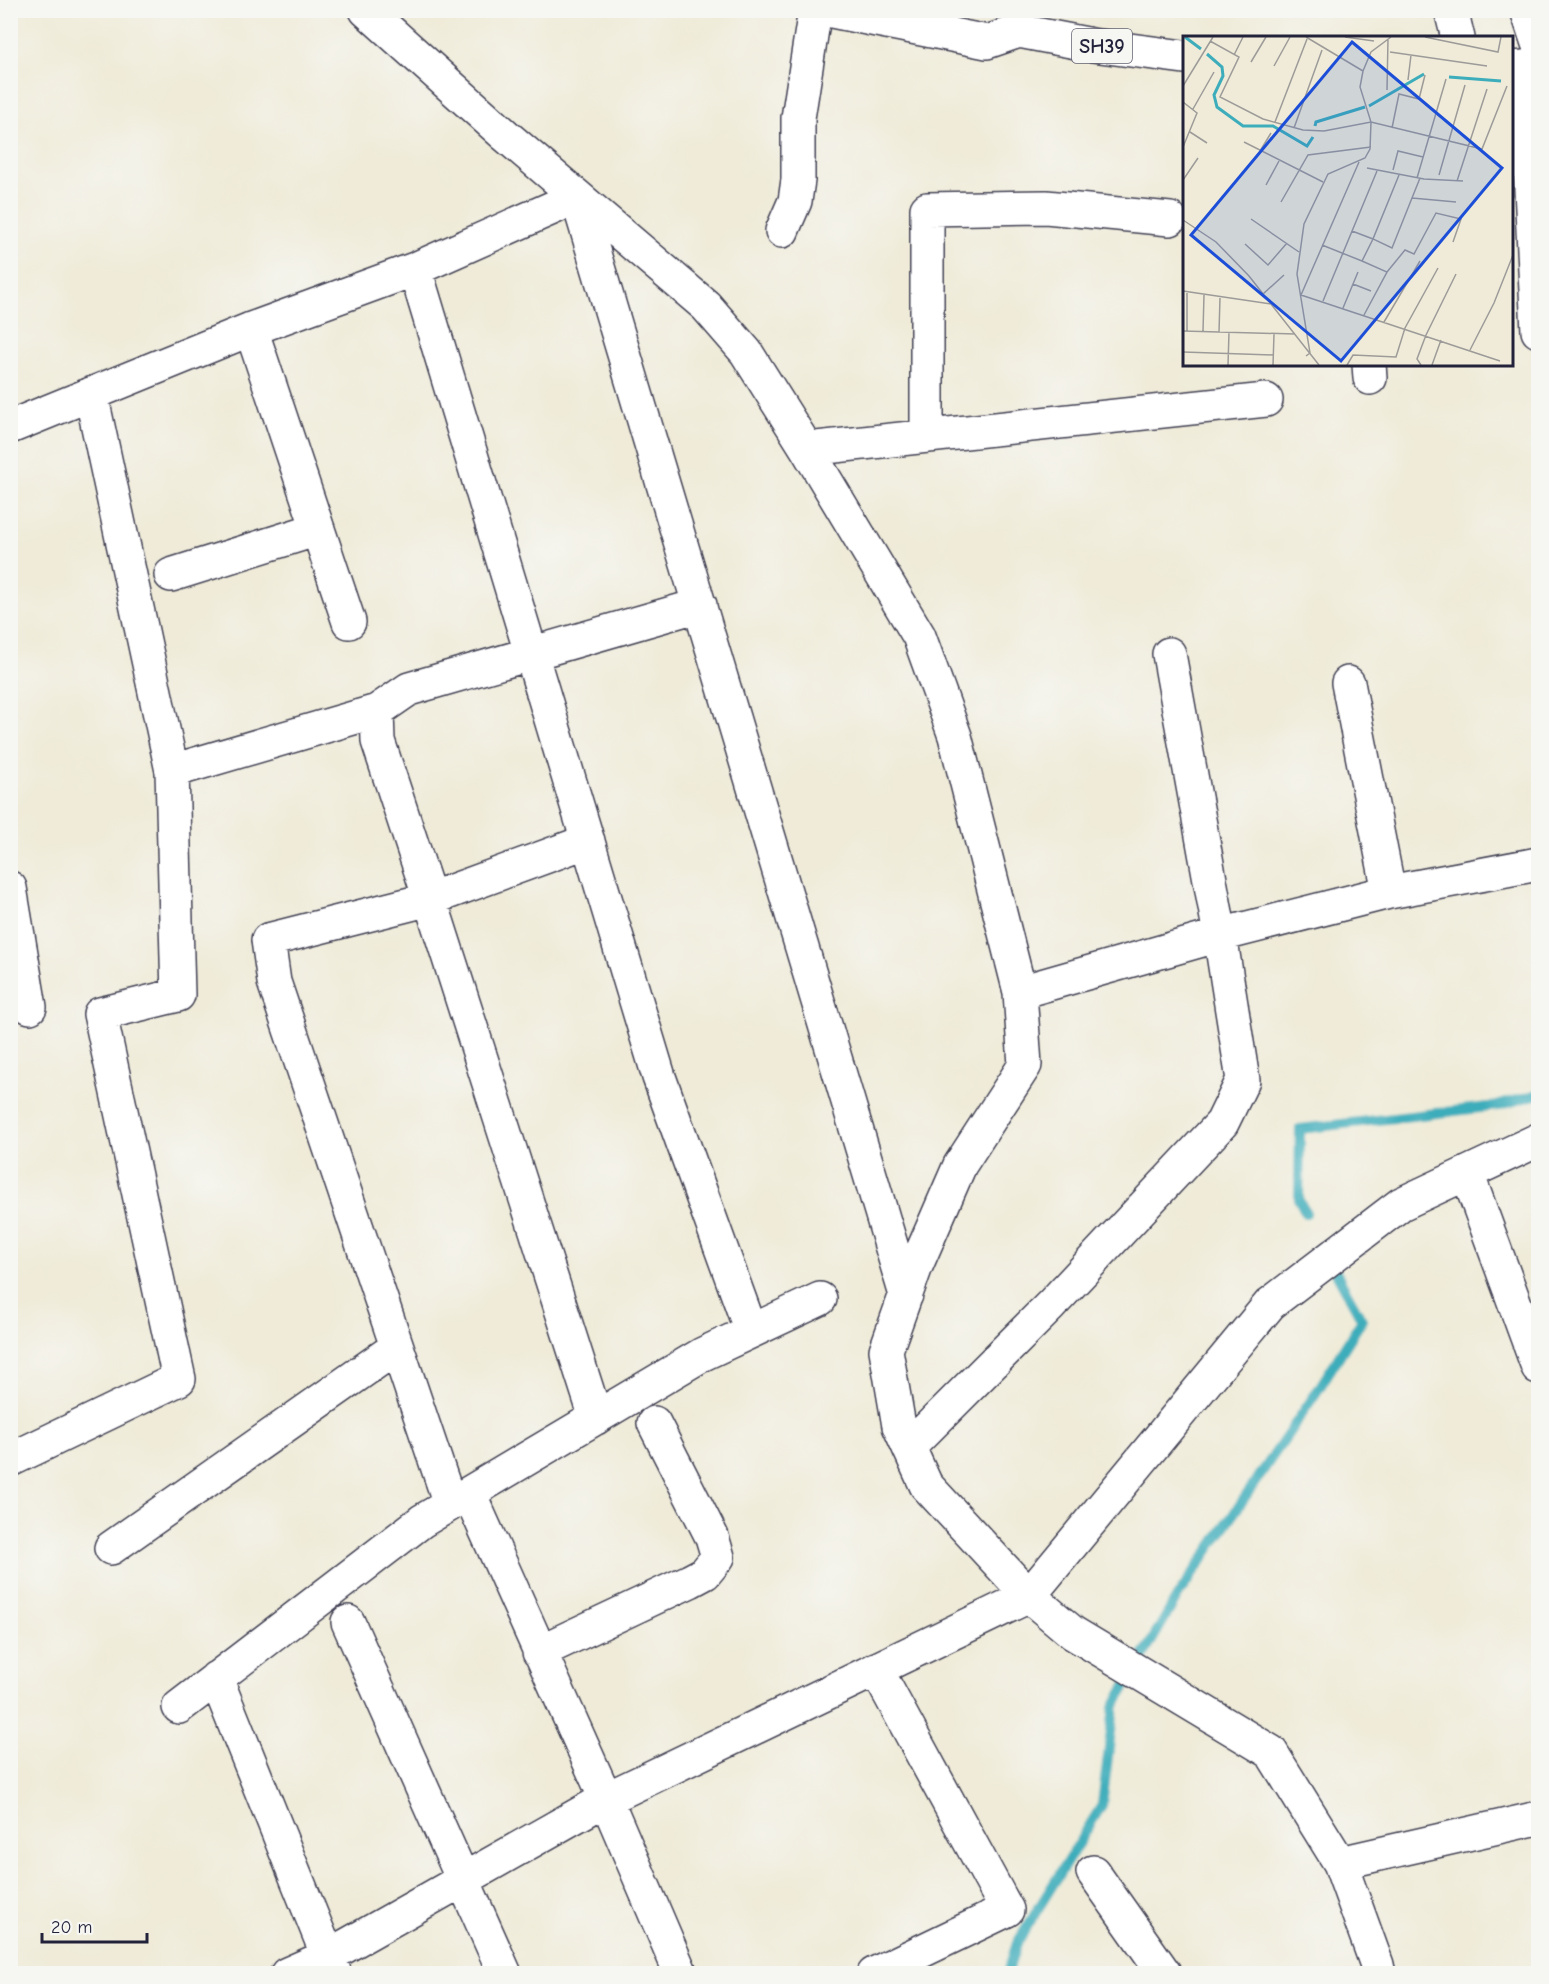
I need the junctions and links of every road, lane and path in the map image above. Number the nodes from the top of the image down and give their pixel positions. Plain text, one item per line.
1 (366, 10) edge
2 (815, 10) edge
3 (827, 10) edge
4 (1450, 10) edge
5 (1527, 10) edge
6 (1011, 21) edge
7 (1457, 36) edge
8 (1183, 57) edge
9 (1528, 61) edge
10 (577, 197) junction
11 (1170, 219) dead end
12 (782, 231) dead end
13 (415, 268) junction
14 (252, 329) junction
15 (1539, 331) edge
16 (91, 394) junction
17 (1266, 400) dead end
18 (10, 427) edge
19 (927, 436) junction
20 (807, 449) junction
21 (318, 529) junction
22 (171, 575) dead end
23 (700, 605) junction
24 (349, 622) dead end
25 (532, 653) junction
26 (1169, 654) dead end
27 (1348, 683) dead end
28 (377, 711) junction
29 (172, 771) junction
30 (588, 841) junction
31 (1539, 864) edge
32 (10, 888) edge
33 (1389, 892) junction
34 (430, 899) junction
35 (1220, 935) junction
36 (1020, 992) junction
37 (30, 1007) dead end
38 (1539, 1140) edge
39 (1467, 1173) junction
40 (906, 1295) junction
41 (819, 1299) dead end
42 (751, 1331) junction
43 (397, 1347) junction
44 (1539, 1367) edge
45 (596, 1418) junction
46 (654, 1423) dead end
47 (909, 1446) junction
48 (10, 1460) edge
49 (459, 1499) junction
50 (111, 1548) dead end
51 (1029, 1596) junction
52 (348, 1622) dead end
53 (540, 1652) junction
54 (876, 1669) junction
55 (216, 1678) junction
56 (179, 1707) dead end
57 (606, 1799) junction
58 (1539, 1818) edge
59 (1340, 1863) junction
60 (1093, 1872) dead end
61 (462, 1879) junction
62 (331, 1965) edge
63 (287, 1974) edge
64 (505, 1974) edge
65 (681, 1974) edge
66 (874, 1974) edge
67 (1165, 1974) edge
68 (1379, 1974) edge

1 - 10 street
2 - 12 street
3 - 6 street, SH39
4 - 7 street
5 - 9 street
6 - 8 street, SH39
9 - 15 street
10 - 13 street
10 - 20 street
10 - 23 street
11 - 19 street
13 - 14 street
13 - 25 street
14 - 16 street
14 - 21 street
16 - 18 street
16 - 29 street
17 - 19 street
19 - 20 street
20 - 36 street
21 - 22 street
21 - 24 street
23 - 25 street
23 - 40 street
25 - 28 street
25 - 30 street
26 - 35 street
27 - 33 street
28 - 29 street
28 - 34 street
29 - 48 street
30 - 34 street
30 - 42 street
31 - 33 street
32 - 37 street
33 - 35 street
34 - 43 street
34 - 45 street
35 - 36 street
35 - 47 street
36 - 40 street
38 - 39 street
39 - 44 street
39 - 51 street
40 - 47 street
41 - 42 street
42 - 45 street
43 - 49 street
43 - 50 street
45 - 49 street
46 - 53 street
47 - 51 street
49 - 53 street
49 - 55 street
51 - 54 street
51 - 59 street
52 - 61 street
53 - 57 street
54 - 57 street
54 - 66 street
55 - 56 street
55 - 62 street
57 - 61 street
57 - 65 street
58 - 59 street
59 - 68 street
60 - 67 street
61 - 62 street
61 - 64 street
62 - 63 street

